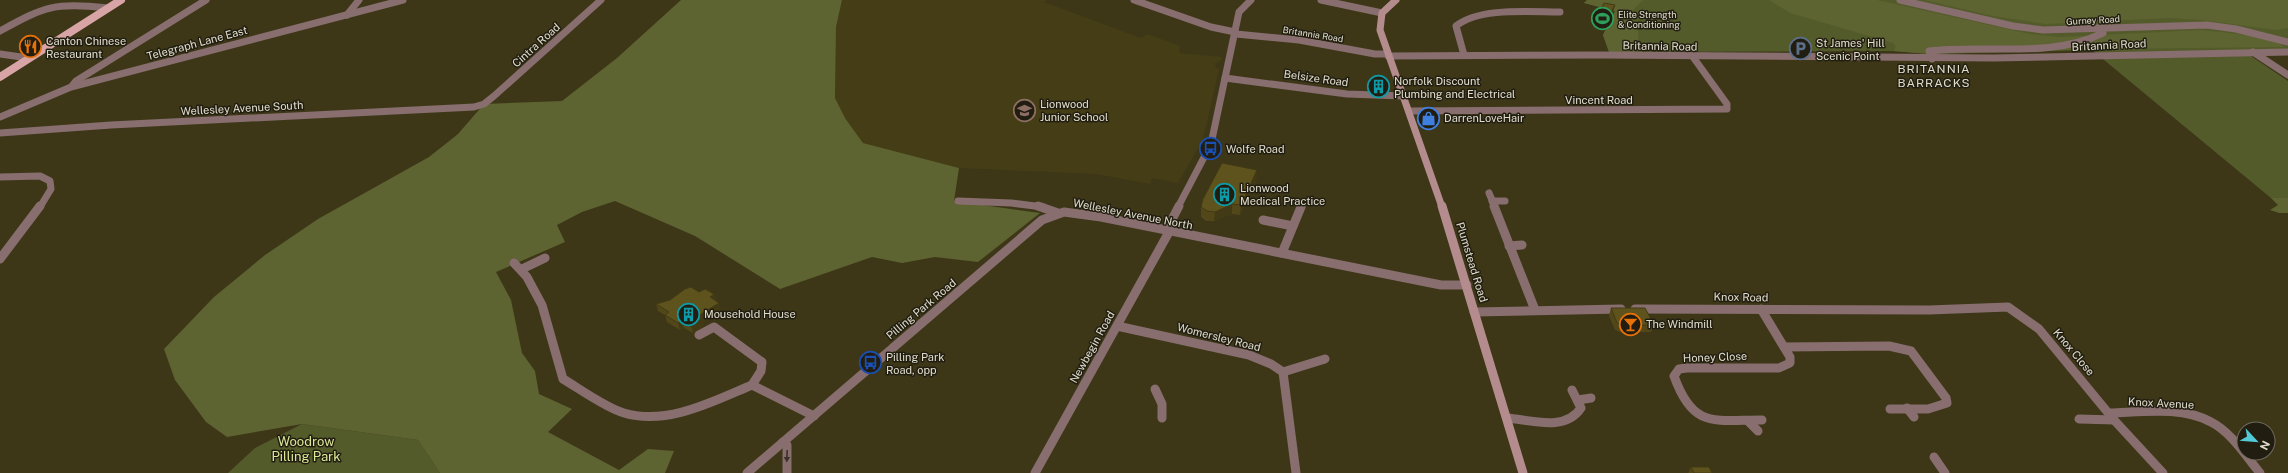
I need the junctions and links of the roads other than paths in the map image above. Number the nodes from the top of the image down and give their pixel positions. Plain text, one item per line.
1 (121, 0) edge
2 (206, 0) edge
3 (359, 0) edge
4 (403, 0) edge
5 (601, 0) edge
6 (1134, 0) edge
7 (1251, 0) edge
8 (1321, 0) edge
9 (1396, 0) edge
10 (1900, 0) edge
11 (29, 7) dead end
12 (108, 8) junction
13 (39, 10) junction
14 (1560, 12) dead end
15 (1382, 13) junction
16 (347, 15) junction
17 (2098, 28) junction
18 (0, 31) edge
19 (1235, 33) junction
20 (2288, 42) edge
21 (2252, 52) junction
22 (2288, 52) edge
23 (0, 54) edge
24 (1464, 55) junction
25 (1388, 57) junction
26 (1693, 57) junction
27 (28, 58) junction
28 (1932, 59) junction
29 (2288, 75) edge
30 (0, 77) edge
31 (1225, 78) junction
32 (71, 87) junction
33 (1404, 96) junction
34 (484, 104) joint
35 (1409, 111) junction
36 (0, 117) edge
37 (0, 133) edge
38 (0, 176) edge
39 (958, 201) dead end
40 (1504, 201) dead end
41 (1301, 207) dead end
42 (1058, 213) junction
43 (1263, 220) dead end
44 (1293, 226) junction
45 (1167, 232) junction
46 (1509, 246) junction
47 (1522, 246) dead end
48 (1282, 253) junction
49 (545, 258) dead end
50 (0, 259) edge
51 (514, 262) dead end
52 (522, 269) junction
53 (1467, 285) junction
54 (2008, 307) joint
55 (1761, 309) junction
56 (1535, 310) junction
57 (1474, 312) junction
58 (1117, 326) junction
59 (698, 335) dead end
60 (1784, 347) junction
61 (1325, 359) dead end
62 (1283, 372) junction
63 (752, 385) junction
64 (1155, 388) dead end
65 (1572, 390) dead end
66 (1591, 398) dead end
67 (1578, 400) junction
68 (1908, 408) junction
69 (1890, 409) dead end
70 (814, 416) junction
71 (2112, 416) junction
72 (1914, 417) dead end
73 (1162, 418) dead end
74 (1507, 418) junction
75 (2079, 419) dead end
76 (1762, 420) dead end
77 (1748, 421) junction
78 (1758, 431) dead end
79 (783, 442) junction
80 (1934, 457) dead end
81 (747, 473) edge
82 (787, 473) edge
83 (1035, 473) edge
84 (1296, 473) edge
85 (1524, 473) edge
86 (1945, 473) edge
87 (2163, 473) edge
88 (2260, 473) edge

1 - 12 main road
2 - 32 street
3 - 16 street
4 - 16 street, Telegraph Lane East
5 - 34 street, Cintra Road
6 - 19 street, Britannia Road
7 - 19 street
8 - 15 street
9 - 15 main road
10 - 17 street, Gurney Road
11 - 13 street
12 - 13 street
12 - 27 main road
13 - 18 street
14 - 24 street
15 - 25 main road, Plumstead Road
16 - 32 street, Telegraph Lane East
17 - 20 street, Gurney Road
17 - 28 street, Britannia Road
19 - 25 street, Britannia Road
19 - 31 street
21 - 22 street, Britannia Road
21 - 28 street, Britannia Road
21 - 29 street
23 - 27 street
24 - 25 street, Britannia Road
24 - 26 street, Britannia Road
25 - 33 main road, Plumstead Road
26 - 28 street, Britannia Road
26 - 35 street, Vincent Road
27 - 30 main road
31 - 33 street, Belsize Road
31 - 45 street
32 - 36 street, Telegraph Lane East
33 - 35 main road, Plumstead Road
34 - 37 street, Wellesley Avenue South
35 - 53 main road, Plumstead Road
38 - 50 street
39 - 42 street, Wellesley Avenue North
40 - 46 street
41 - 44 street
42 - 45 street, Wellesley Avenue North
42 - 70 street, Pilling Park Road
43 - 44 street
44 - 48 street
45 - 48 street, Wellesley Avenue North
45 - 58 street, Newbegin Road
46 - 47 street
46 - 56 street
48 - 53 street, Wellesley Avenue North
49 - 52 street
51 - 52 street
52 - 63 street
53 - 57 main road, Plumstead Road
54 - 55 street, Knox Road
54 - 71 street, Knox Close
55 - 56 street, Knox Road
55 - 60 street, Honey Close
56 - 57 street, Knox Road
57 - 74 main road, Plumstead Road
58 - 62 street, Womersley Road
58 - 83 street, Newbegin Road
59 - 63 street
60 - 68 street
60 - 77 street, Honey Close
61 - 62 street
62 - 84 street
63 - 70 street
64 - 73 street
65 - 67 street
66 - 67 street
67 - 74 street
68 - 69 street
68 - 72 street
70 - 79 street, Pilling Park Road
71 - 75 street
71 - 87 street, Knox Close
71 - 88 street, Knox Avenue
74 - 85 main road, Plumstead Road
76 - 77 street, Honey Close
77 - 78 street
79 - 81 street, Pilling Park Road
79 -> 82 street
80 - 86 street

